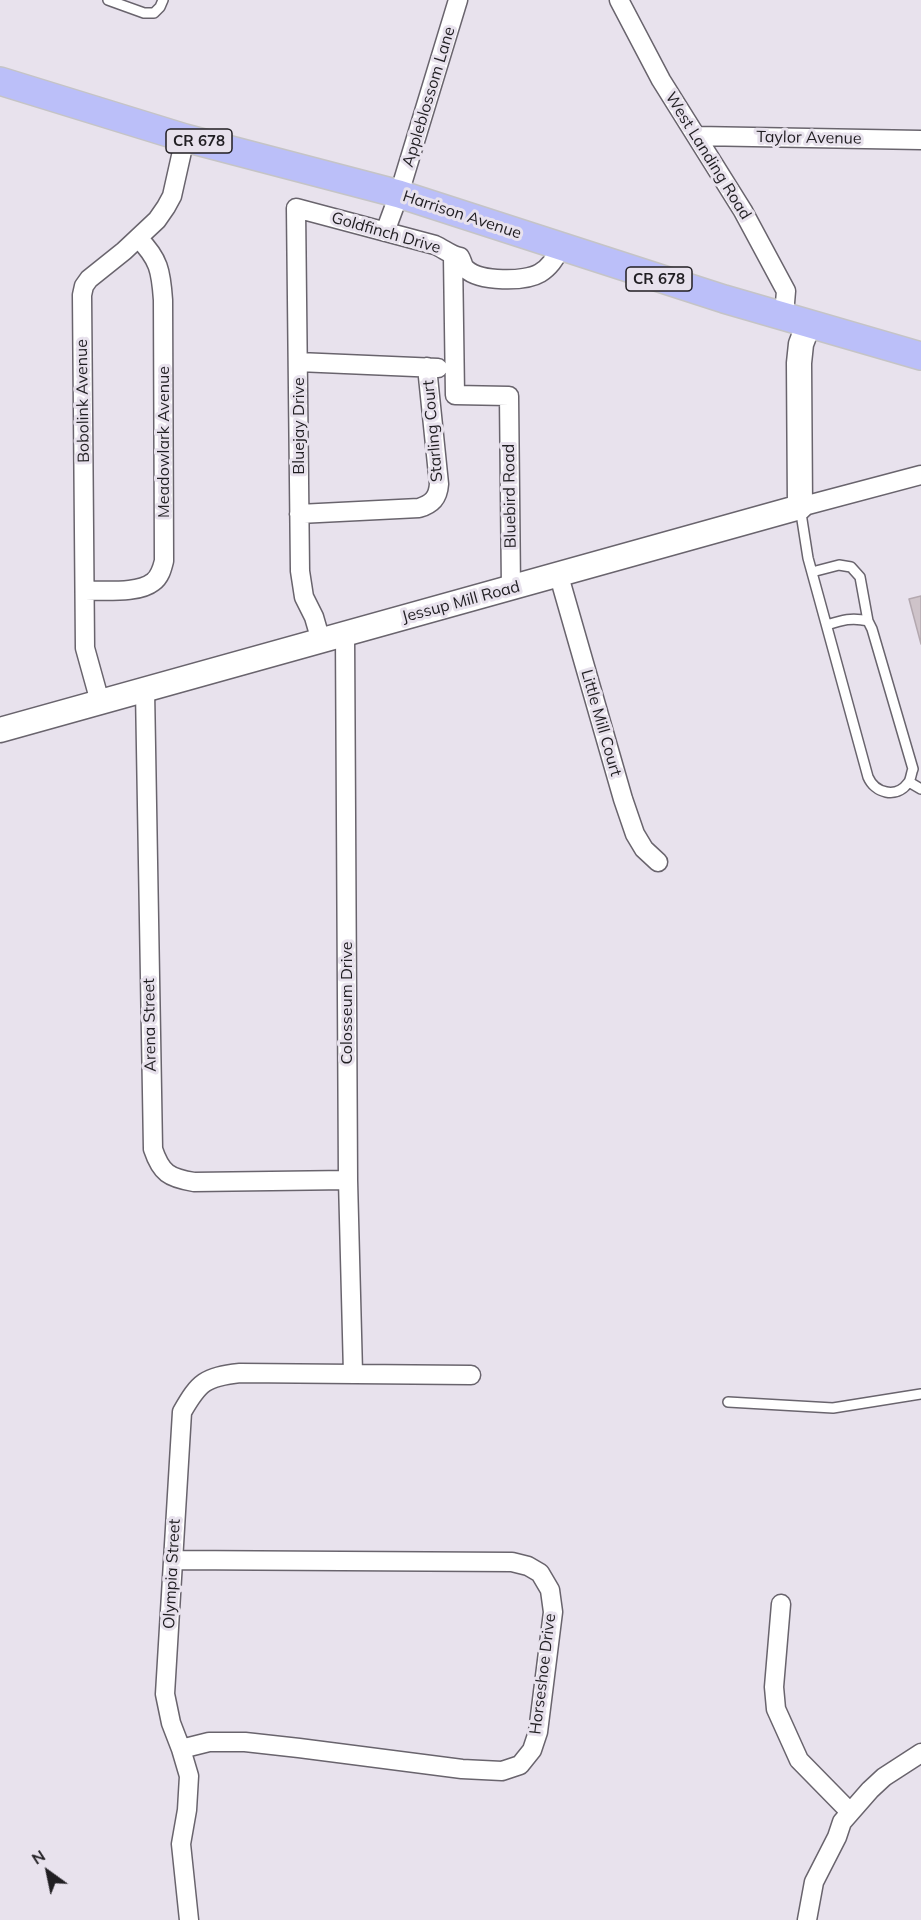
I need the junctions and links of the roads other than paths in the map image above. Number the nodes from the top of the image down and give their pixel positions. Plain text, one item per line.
1 (108, 0) edge
2 (163, 0) edge
3 (458, 0) edge
4 (618, 0) edge
5 (0, 81) edge
6 (697, 136) junction
7 (185, 138) junction
8 (921, 140) edge
9 (399, 194) junction
10 (296, 208) joint
11 (385, 232) junction
12 (138, 238) junction
13 (561, 248) junction
14 (453, 256) junction
15 (796, 319) junction
16 (921, 356) edge
17 (298, 362) junction
18 (427, 368) junction
19 (454, 368) junction
20 (455, 395) junction
21 (430, 397) junction
22 (509, 403) joint
23 (921, 475) edge
24 (800, 507) junction
25 (299, 514) junction
26 (812, 572) junction
27 (559, 576) junction
28 (511, 589) junction
29 (85, 591) junction
30 (868, 621) junction
31 (827, 625) junction
32 (345, 634) junction
33 (321, 641) junction
34 (145, 690) junction
35 (100, 702) junction
36 (0, 730) edge
37 (909, 783) junction
38 (921, 789) edge
39 (658, 862) dead end
40 (348, 1180) junction
41 (353, 1373) junction
42 (471, 1375) dead end
43 (921, 1394) edge
44 (728, 1402) dead end
45 (173, 1560) junction
46 (781, 1604) dead end
47 (181, 1749) junction
48 (921, 1753) edge
49 (850, 1812) junction
50 (189, 1920) edge
51 (807, 1920) edge

1 - 2 lane
3 - 9 street, Appleblossom Lane
4 - 6 street, West Landing Road
5 - 7 main road, Harrison Avenue / CR 678
6 - 8 street, Taylor Avenue
6 - 15 street, West Landing Road
7 - 9 main road, Harrison Avenue / CR 678
7 - 12 street, Bobolink Avenue
9 - 11 street, Appleblossom Lane
9 - 13 main road, Harrison Avenue / CR 678
10 - 11 street, Goldfinch Drive
10 - 17 street, Bluejay Drive
11 - 14 street, Goldfinch Drive
12 - 29 street, Bobolink Avenue
12 - 29 street, Meadowlark Avenue
13 - 14 street, Goldfinch Drive
13 - 15 main road, Harrison Avenue / CR 678
14 - 19 street
15 - 16 main road, Harrison Avenue / CR 678
15 - 24 street
17 - 18 street, Starling Court
17 - 25 street, Bluejay Drive
18 - 19 street, Starling Court
18 - 21 street, Starling Court
19 - 20 street, Starling Court
20 - 21 street
20 - 22 street, Starling Court
21 - 25 street, Starling Court
22 - 28 street, Bluebird Road
23 - 24 street, Jessup Mill Road
24 - 26 lane
24 - 27 street, Jessup Mill Road
25 - 33 street, Bluejay Drive
26 - 30 lane
26 - 31 lane
27 - 28 street, Jessup Mill Road
27 - 39 street, Little Mill Court
28 - 32 street, Jessup Mill Road
29 - 35 street, Bobolink Avenue
30 - 31 lane
30 - 37 lane
31 - 37 lane
32 - 33 street, Jessup Mill Road
32 - 40 street, Colosseum Drive
33 - 34 street, Jessup Mill Road
34 - 35 street, Jessup Mill Road
34 - 40 street, Arena Street
35 - 36 street, Jessup Mill Road
37 - 38 lane
40 - 41 street, Colosseum Drive
41 - 42 street, Olympia Street
41 - 45 street, Olympia Street
43 - 44 lane
45 - 47 street, Olympia Street
45 - 47 street, Horseshoe Drive
46 - 49 street
47 - 50 street, Olympia Street
48 - 49 street
49 - 51 street

